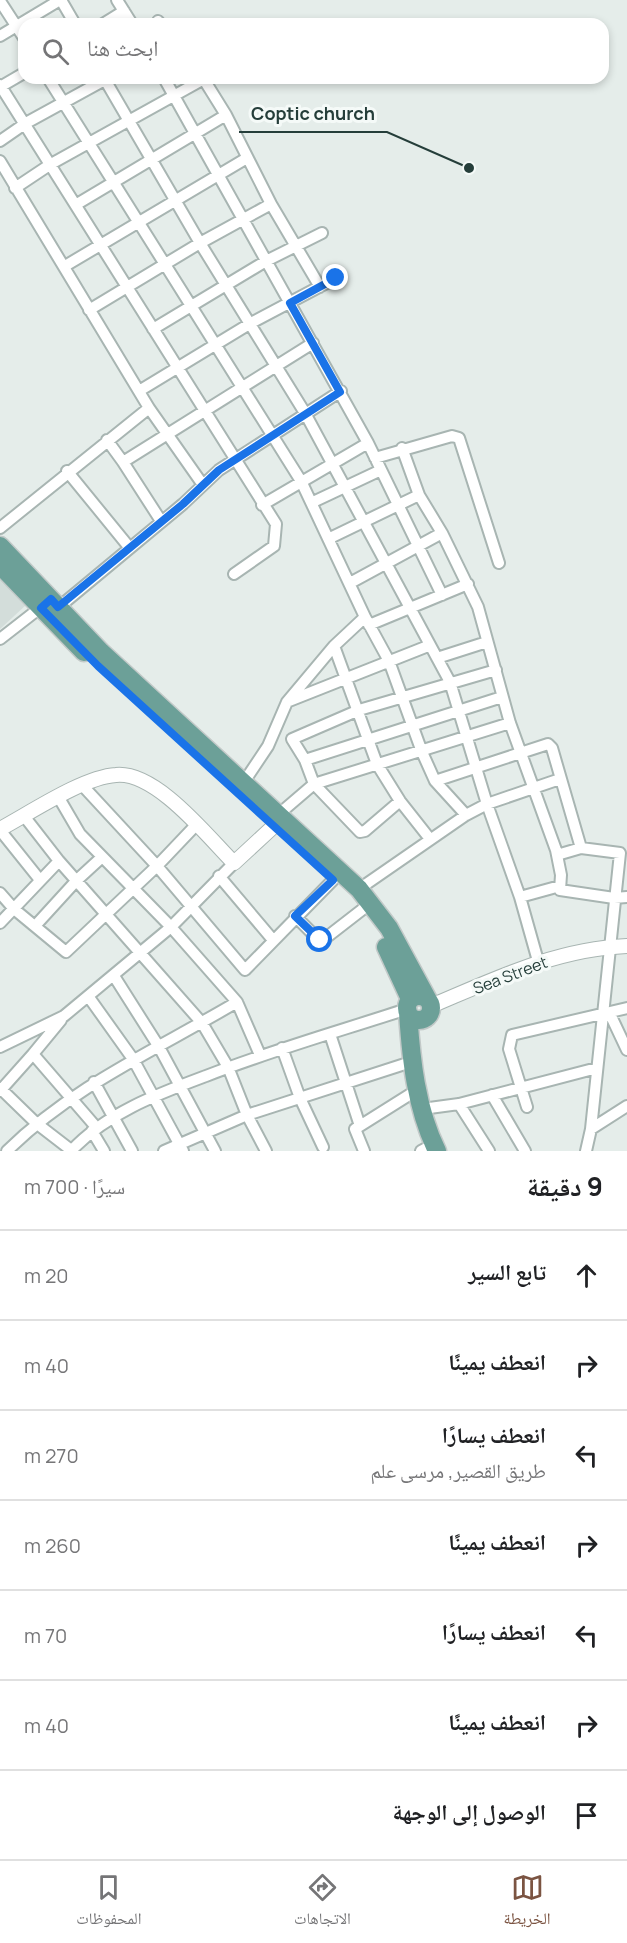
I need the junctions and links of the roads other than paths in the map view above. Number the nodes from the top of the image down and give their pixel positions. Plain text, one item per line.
1 (61, 0) edge
2 (117, 0) edge
3 (0, 1) edge
4 (124, 10) junction
5 (30, 18) edge
6 (72, 18) edge
7 (112, 18) edge
8 (129, 18) edge
9 (16, 26) junction
10 (18, 29) edge
11 (0, 36) edge
12 (18, 77) edge
13 (51, 84) edge
14 (96, 84) edge
15 (109, 84) edge
16 (167, 84) edge
17 (195, 84) edge
18 (207, 84) edge
19 (0, 86) edge
20 (174, 96) junction
21 (63, 104) junction
22 (226, 115) junction
23 (129, 122) junction
24 (26, 123) junction
25 (194, 135) junction
26 (0, 141) edge
27 (88, 144) junction
28 (247, 158) junction
29 (0, 161) edge
30 (152, 161) junction
31 (51, 164) junction
32 (216, 175) junction
33 (113, 182) junction
34 (15, 188) junction
35 (176, 200) junction
36 (77, 204) junction
37 (271, 204) junction
38 (244, 221) junction
39 (137, 223) junction
40 (322, 233) dead end
41 (200, 243) junction
42 (102, 244) junction
43 (294, 245) junction
44 (266, 261) junction
45 (65, 266) junction
46 (164, 266) junction
47 (336, 278) dead end
48 (226, 284) junction
49 (320, 286) junction
50 (128, 288) junction
51 (290, 303) junction
52 (191, 306) junction
53 (89, 310) junction
54 (251, 323) junction
55 (153, 329) junction
56 (313, 343) junction
57 (215, 345) junction
58 (277, 365) junction
59 (178, 368) junction
60 (242, 388) junction
61 (139, 391) junction
62 (340, 392) junction
63 (149, 408) junction
64 (204, 410) junction
65 (305, 413) junction
66 (166, 433) junction
67 (271, 435) junction
68 (107, 440) junction
69 (368, 443) junction
70 (402, 448) junction
71 (235, 458) junction
72 (375, 458) junction
73 (123, 462) junction
74 (332, 462) junction
75 (381, 470) junction
76 (67, 471) junction
77 (301, 481) junction
78 (203, 485) junction
79 (345, 487) junction
80 (419, 495) junction
81 (313, 502) junction
82 (397, 505) junction
83 (262, 506) junction
84 (161, 521) junction
85 (363, 522) junction
86 (0, 528) edge
87 (442, 533) junction
88 (330, 538) junction
89 (0, 546) edge
90 (416, 546) junction
91 (129, 547) junction
92 (385, 563) junction
93 (499, 563) dead end
94 (0, 565) edge
95 (234, 574) dead end
96 (350, 583) junction
97 (468, 584) junction
98 (442, 596) junction
99 (50, 604) junction
100 (410, 609) junction
101 (367, 621) junction
102 (0, 639) edge
103 (487, 642) junction
104 (334, 646) junction
105 (428, 646) junction
106 (437, 658) junction
107 (389, 661) junction
108 (496, 670) junction
109 (346, 680) junction
110 (450, 682) junction
111 (403, 697) junction
112 (502, 697) junction
113 (287, 702) junction
114 (458, 709) junction
115 (359, 710) junction
116 (279, 723) junction
117 (510, 723) junction
118 (412, 724) junction
119 (467, 737) junction
120 (368, 738) junction
121 (292, 739) junction
122 (422, 752) junction
123 (520, 752) junction
124 (305, 760) junction
125 (377, 764) junction
126 (476, 768) junction
127 (560, 779) junction
128 (435, 781) junction
129 (244, 782) junction
130 (314, 784) junction
131 (81, 785) junction
132 (533, 788) junction
133 (59, 798) junction
134 (400, 801) junction
135 (487, 804) junction
136 (466, 815) junction
137 (24, 816) junction
138 (276, 820) junction
139 (196, 825) junction
140 (0, 830) edge
141 (430, 839) junction
142 (581, 848) junction
143 (557, 855) junction
144 (623, 855) edge
145 (101, 858) junction
146 (59, 861) junction
147 (234, 864) junction
148 (157, 866) junction
149 (219, 876) junction
150 (40, 880) junction
151 (77, 880) junction
152 (333, 880) junction
153 (560, 886) junction
154 (132, 888) junction
155 (359, 889) junction
156 (0, 893) edge
157 (520, 897) junction
158 (627, 897) edge
159 (614, 898) junction
160 (190, 906) junction
161 (14, 909) junction
162 (363, 909) junction
163 (108, 914) junction
164 (295, 916) junction
165 (0, 923) edge
166 (35, 926) junction
167 (171, 927) junction
168 (273, 940) junction
169 (627, 946) edge
170 (609, 947) junction
171 (141, 951) junction
172 (538, 961) junction
173 (114, 976) junction
174 (88, 996) junction
175 (237, 1002) junction
176 (417, 1005) junction
177 (627, 1008) edge
178 (605, 1015) junction
179 (64, 1016) junction
180 (201, 1023) junction
181 (330, 1034) junction
182 (0, 1047) edge
183 (159, 1047) junction
184 (282, 1048) junction
185 (627, 1050) edge
186 (33, 1054) junction
187 (260, 1055) junction
188 (133, 1059) junction
189 (411, 1062) junction
190 (228, 1067) junction
191 (597, 1068) junction
192 (94, 1082) junction
193 (344, 1082) junction
194 (178, 1086) junction
195 (519, 1086) junction
196 (0, 1090) edge
197 (417, 1090) junction
198 (492, 1095) junction
199 (71, 1097) junction
200 (154, 1097) junction
201 (300, 1098) junction
202 (459, 1104) junction
203 (527, 1107) dead end
204 (422, 1109) junction
205 (626, 1109) edge
206 (247, 1115) junction
207 (112, 1117) junction
208 (36, 1123) junction
209 (360, 1126) junction
210 (94, 1129) junction
211 (591, 1129) junction
212 (204, 1132) junction
213 (181, 1147) edge
214 (323, 1147) dead end
215 (431, 1149) edge
216 (71, 1150) edge
217 (7, 1151) edge
218 (104, 1151) edge
219 (132, 1151) edge
220 (164, 1151) edge
221 (215, 1151) edge
222 (266, 1151) edge
223 (364, 1151) edge
224 (489, 1151) edge
225 (525, 1151) edge
226 (586, 1151) edge

1 - 5 street
1 - 6 street
2 - 4 street
3 - 9 street
4 - 7 street
4 - 8 street
9 - 10 street
9 - 11 street
12 - 19 street
13 - 21 street
14 - 21 street
15 - 23 street
16 - 20 street
17 - 20 street
18 - 22 street
19 - 24 street
20 - 23 street
20 - 25 street
21 - 24 street
21 - 27 street
22 - 25 street
22 - 28 street
23 - 27 street
23 - 30 street
24 - 26 street
24 - 31 street
25 - 30 street
25 - 32 street
27 - 31 street
27 - 33 street
28 - 32 street
28 - 37 street
29 - 34 street
30 - 33 street
30 - 35 street
31 - 34 street
31 - 36 street
32 - 35 street
32 - 38 street
33 - 36 street
33 - 39 street
34 - 45 street
35 - 39 street
35 - 41 street
36 - 42 street
37 - 38 street
37 - 43 street
38 - 41 street
38 - 44 street
39 - 42 street
39 - 46 street
40 - 43 street
41 - 46 street
41 - 48 street
42 - 45 street
42 - 50 street
43 - 44 street
43 - 49 street
44 - 48 street
44 - 51 street
45 - 53 street
46 - 50 street
46 - 52 street
47 - 49 street
48 - 52 street
48 - 54 street
49 - 51 street
50 - 53 street
50 - 55 street
51 - 54 street
51 - 56 street
52 - 55 street
52 - 57 street
53 - 61 street
54 - 57 street
54 - 58 street
55 - 59 street
56 - 58 street
56 - 62 street
57 - 59 street
57 - 60 street
58 - 60 street
58 - 65 street
59 - 61 street
59 - 64 street
60 - 64 street
60 - 67 street
61 - 63 street
62 - 65 street
62 - 69 street
63 - 66 street
63 - 68 street
64 - 66 street
64 - 71 street
65 - 67 street
65 - 74 street
66 - 73 street
66 - 78 street
67 - 71 street
67 - 77 street
68 - 73 street
68 - 76 street
69 - 72 street
69 - 74 street
70 - 72 street
70 - 80 street
70 - 93 street
71 - 78 street
71 - 83 street
72 - 75 street
73 - 84 street
74 - 77 street
74 - 79 street
75 - 79 street
75 - 82 street
76 - 86 street
76 - 91 street
77 - 81 street
77 - 83 street
78 - 84 street
79 - 81 street
79 - 85 street
80 - 82 street
80 - 87 street
81 - 88 street
82 - 85 street
82 - 90 street
83 - 95 street
84 - 91 street
85 - 88 street
85 - 92 street
87 - 90 street
87 - 97 street
88 - 96 street
89 - 99 main road
90 - 92 street
90 - 98 street
91 - 99 street
92 - 96 street
92 - 100 street
94 - 99 main road
96 - 101 street
97 - 98 street
97 - 103 street
98 - 100 street
99 - 102 street
99 - 129 main road
99 - 138 main road
100 - 101 street
100 - 105 street
101 - 104 street
101 - 107 street
103 - 106 street
103 - 108 street
104 - 109 street
104 - 113 street
105 - 106 street
105 - 107 street
106 - 110 street
107 - 109 street
107 - 111 street
108 - 110 street
108 - 112 street
109 - 113 street
109 - 115 street
110 - 111 street
110 - 114 street
111 - 115 street
111 - 118 street
112 - 114 street
112 - 117 street
113 - 116 street
114 - 118 street
114 - 119 street
115 - 120 street
115 - 121 street
116 - 121 street
116 - 129 street
117 - 119 street
117 - 123 street
118 - 120 street
118 - 122 street
119 - 122 street
119 - 126 street
120 - 124 street
120 - 125 street
121 - 124 street
122 - 125 street
122 - 128 street
123 - 126 street
123 - 127 street
123 - 132 street
124 - 130 street
125 - 130 street
125 - 134 street
126 - 128 street
126 - 135 street
127 - 132 street
127 - 142 street
128 - 136 street
129 - 138 main road
130 - 134 street
130 - 138 street
131 - 133 street
131 - 139 street
131 - 148 street
132 - 135 street
132 - 143 street
133 - 137 street
133 - 145 street
134 - 141 street
135 - 136 street
135 - 157 street
136 - 141 street
137 - 140 street
137 - 146 street
138 - 147 street
138 - 152 main road
138 - 155 main road
139 - 147 street
139 - 148 street
140 - 150 street
141 - 155 street
142 - 143 street
142 - 144 street
143 - 153 street
144 - 159 street
145 - 151 street
145 - 154 street
146 - 150 street
146 - 151 street
147 - 149 street
148 - 154 street
148 - 160 street
149 - 160 street
149 - 168 street
150 - 161 street
151 - 163 street
151 - 166 street
152 - 162 main road
152 - 164 street
153 - 157 street
153 - 159 street
154 - 163 street
154 - 167 street
155 - 176 main road
156 - 161 street
157 - 172 street
158 - 159 street
159 - 170 street
160 - 167 street
160 - 168 street
161 - 165 street
161 - 166 street
162 - 164 street
162 - 176 main road
163 - 166 street
163 - 171 street
164 - 168 street
167 - 171 street
167 - 175 street
169 - 170 street, Sea Street
170 - 172 street, Sea Street
170 - 178 street
171 - 173 street
171 - 180 street
172 - 176 street, Sea Street
173 - 174 street
173 - 183 street
174 - 179 street
174 - 188 street
175 - 180 street
175 - 187 street
176 - 181 street
176 - 189 main road
177 - 178 street
178 - 185 street
178 - 191 street
178 - 195 street
179 - 182 street
179 - 186 street
180 - 183 street
180 - 190 street
181 - 184 street
181 - 193 street
183 - 188 street
183 - 194 street
184 - 187 street
184 - 201 street
186 - 196 street
186 - 199 street
187 - 190 street
188 - 192 street
188 - 200 street
189 - 193 street
189 - 197 main road
190 - 194 street
190 - 206 street
191 - 195 street
191 - 211 street
192 - 199 street
192 - 207 street
193 - 201 street
193 - 209 street
194 - 200 street
194 - 212 street
195 - 198 street
195 - 203 street
196 - 208 street
197 - 204 main road
197 - 209 street
198 - 202 street
198 - 225 street
199 - 208 street
199 - 210 street
200 - 207 street
200 - 213 street
201 - 206 street
201 - 214 street
202 - 204 street
202 - 224 street
204 - 215 main road
205 - 211 street
206 - 212 street
206 - 222 street
207 - 210 street
207 - 219 street
208 - 216 street
208 - 217 street
209 - 223 street
210 - 216 street
210 - 218 street
211 - 226 street
212 - 213 street
212 - 221 street
213 - 220 street

